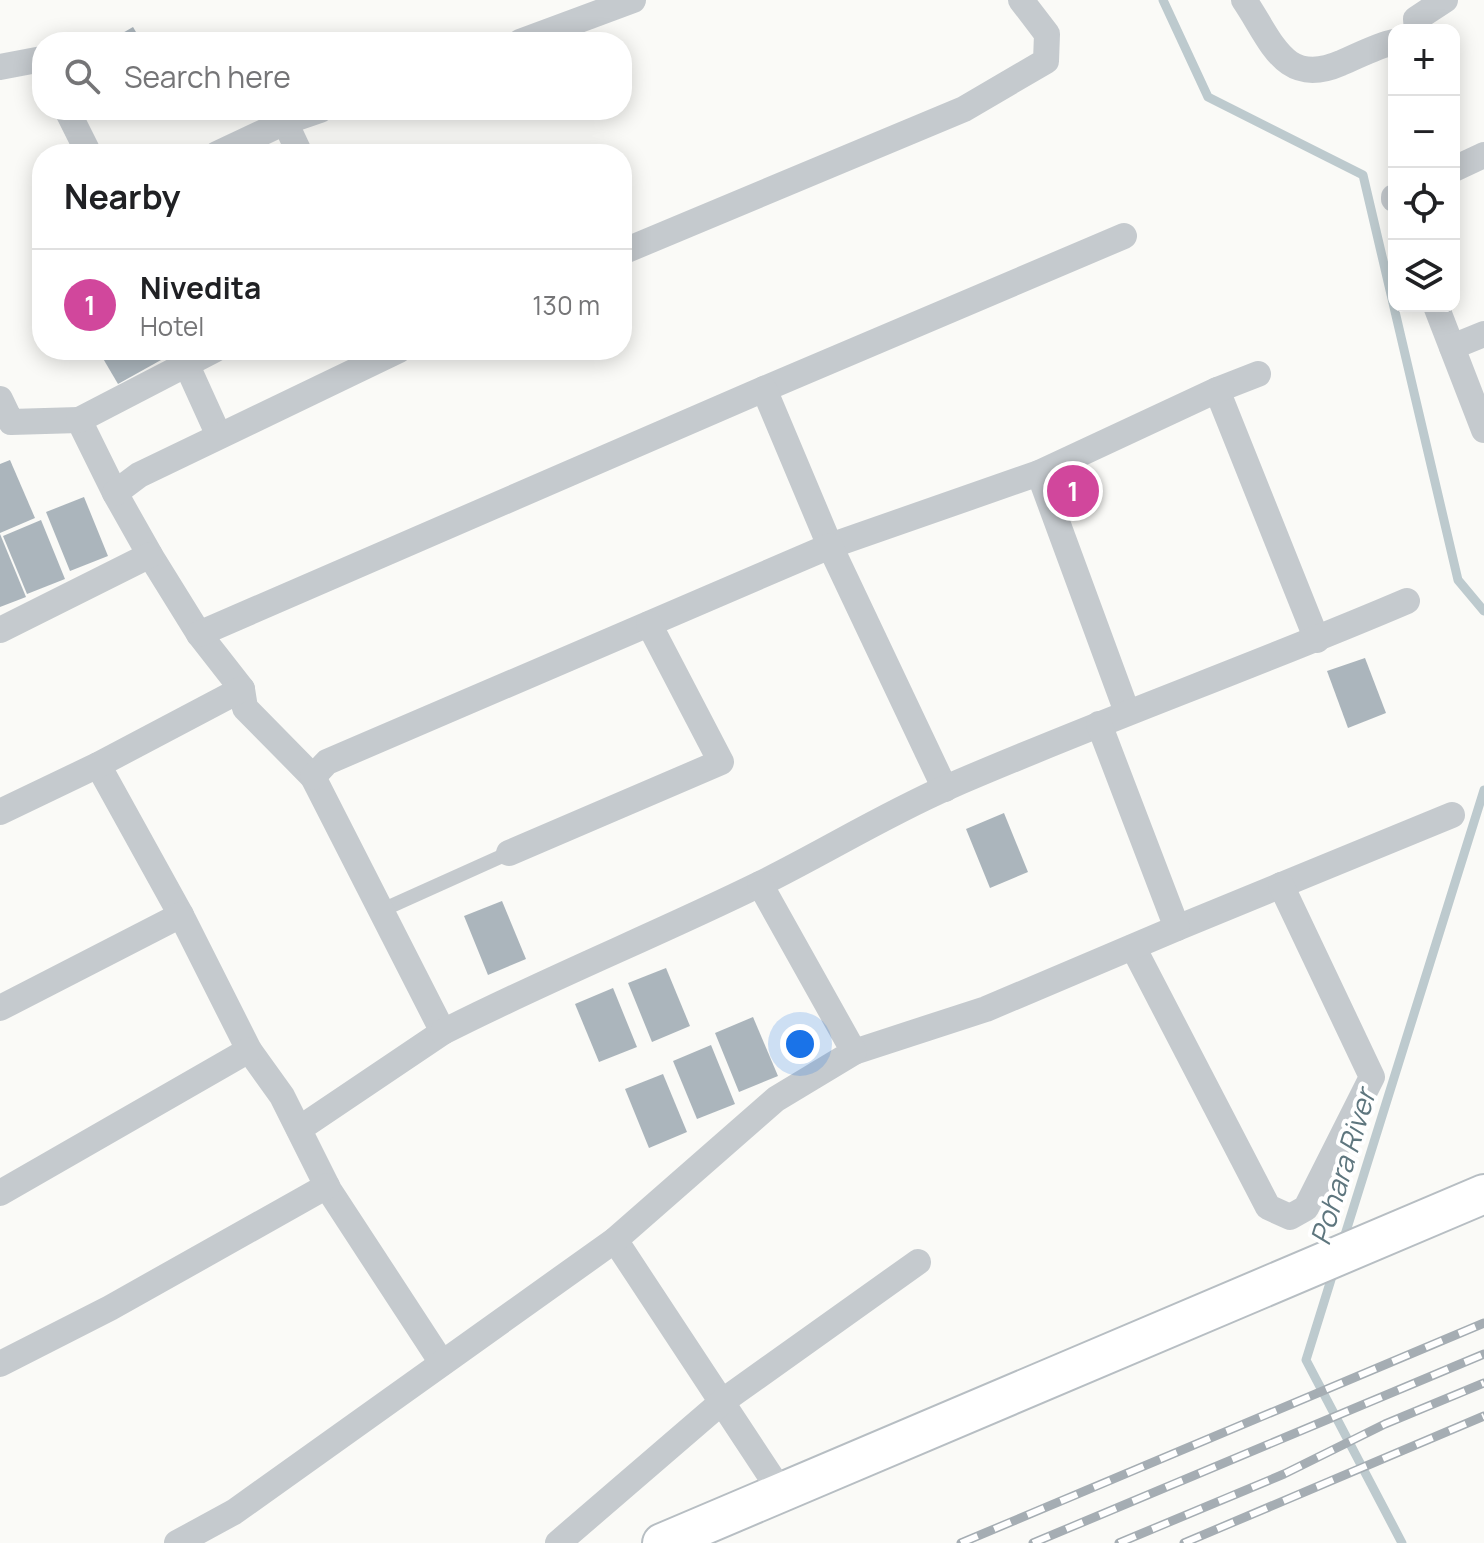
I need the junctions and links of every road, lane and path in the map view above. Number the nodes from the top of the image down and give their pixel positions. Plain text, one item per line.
1 (633, 0) edge
2 (1021, 0) edge
3 (1244, 0) edge
4 (1445, 0) edge
5 (1416, 24) edge
6 (547, 32) edge
7 (1388, 44) edge
8 (32, 61) edge
9 (0, 67) edge
10 (72, 120) edge
11 (291, 120) edge
12 (285, 122) junction
13 (84, 144) edge
14 (238, 144) edge
15 (295, 144) edge
16 (1484, 155) edge
17 (1460, 164) edge
18 (1124, 236) dead end
19 (632, 248) edge
20 (1438, 312) edge
21 (1484, 334) edge
22 (1452, 347) junction
23 (176, 360) edge
24 (185, 360) edge
25 (376, 360) edge
26 (1258, 374) dead end
27 (764, 389) junction
28 (1217, 390) junction
29 (4, 416) edge
30 (79, 420) junction
31 (1484, 430) edge
32 (219, 436) junction
33 (1039, 473) junction
34 (115, 493) junction
35 (830, 546) junction
36 (150, 555) junction
37 (1407, 601) dead end
38 (649, 624) junction
39 (0, 630) edge
40 (199, 634) junction
41 (1317, 640) junction
42 (242, 689) junction
43 (1127, 712) junction
44 (1099, 724) junction
45 (98, 765) junction
46 (313, 777) junction
47 (945, 789) junction
48 (0, 812) edge
49 (1452, 815) dead end
50 (509, 853) joint
51 (760, 884) junction
52 (1281, 885) junction
53 (380, 911) junction
54 (181, 915) junction
55 (1177, 928) junction
56 (1133, 947) junction
57 (0, 1008) edge
58 (443, 1032) junction
59 (249, 1050) junction
60 (854, 1052) junction
61 (299, 1129) junction
62 (327, 1186) junction
63 (0, 1193) edge
64 (1484, 1194) edge
65 (615, 1240) junction
66 (918, 1262) dead end
67 (442, 1363) junction
68 (0, 1364) edge
69 (723, 1401) junction
70 (781, 1492) junction
71 (177, 1543) edge
72 (558, 1543) edge
73 (662, 1543) edge

1 - 6 street
2 - 19 street
3 - 7 street
4 - 5 street
8 - 9 street
10 - 13 street
11 - 12 street
12 - 14 street
12 - 15 street
16 - 17 street
18 - 27 street
20 - 22 street
21 - 22 street
22 - 31 street
23 - 30 street
24 - 32 street
25 - 32 street
26 - 28 street
27 - 35 street
27 - 40 street
28 - 33 street
28 - 41 street
29 - 30 street
30 - 34 street
32 - 34 street
33 - 35 street
33 - 43 street
34 - 36 street
35 - 38 street
35 - 47 street
36 - 39 street
36 - 40 street
37 - 41 street
38 - 46 street
38 - 50 street
40 - 42 street
41 - 43 street
42 - 45 street
42 - 46 street
43 - 44 street
44 - 47 street
44 - 55 street
45 - 48 street
45 - 54 street
46 - 53 street
47 - 51 street
49 - 52 street
50 - 53 lane
51 - 58 street
51 - 60 street
52 - 55 street
52 - 56 street
53 - 58 street
54 - 57 street
54 - 59 street
55 - 56 street
56 - 60 street
58 - 61 street
59 - 61 street
59 - 63 street
60 - 65 street
61 - 62 street
62 - 67 street
62 - 68 street
64 - 70 street
65 - 67 street
65 - 69 street
66 - 69 street
67 - 71 street
69 - 70 street
69 - 72 street
70 - 73 street

